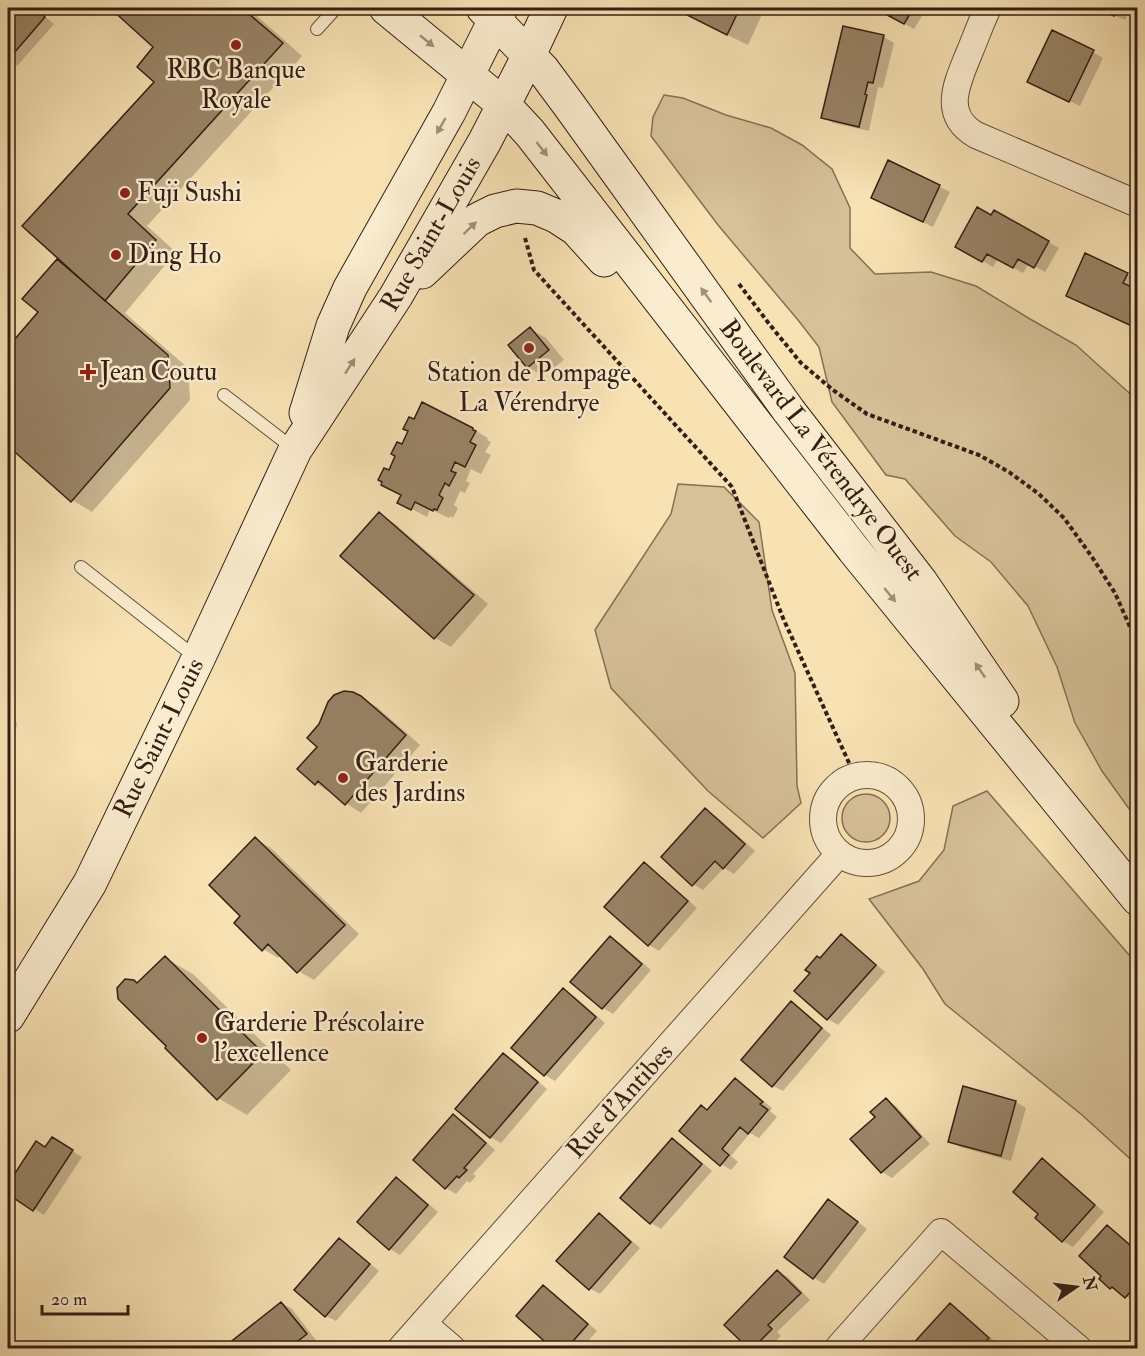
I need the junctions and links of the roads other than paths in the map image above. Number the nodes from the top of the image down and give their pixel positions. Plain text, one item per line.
1 (336, 8) edge
2 (386, 8) edge
3 (551, 8) edge
4 (988, 8) edge
5 (493, 12) edge
6 (317, 29) dead end
7 (529, 56) junction
8 (468, 74) junction
9 (504, 105) junction
10 (1137, 204) edge
11 (396, 296) junction
12 (224, 395) dead end
13 (295, 450) junction
14 (854, 550) junction
15 (81, 567) dead end
16 (198, 659) junction
17 (839, 854) junction
18 (1137, 887) edge
19 (1137, 899) edge
20 (8, 1016) edge
21 (423, 1323) junction
22 (400, 1348) edge
23 (452, 1348) edge
24 (838, 1348) edge
25 (1078, 1348) edge

1 - 6 lane
2 -> 8 main road, Boulevard La Vérendrye Ouest
3 - 7 main road, Rue Saint-Louis
4 - 10 street
5 - 7 main road, Boulevard La Vérendrye Ouest
5 - 8 main road, Rue Saint-Louis
7 - 9 main road, Rue Saint-Louis
18 -> 7 main road, Boulevard La Vérendrye Ouest
8 - 9 main road, Boulevard La Vérendrye Ouest
8 -> 13 main road, Rue Saint-Louis
9 - 11 main road, Rue Saint-Louis
9 -> 14 main road, Boulevard La Vérendrye Ouest
13 -> 11 main road, Rue Saint-Louis
11 -> 14 main road
12 - 13 lane
13 - 16 main road, Rue Saint-Louis
14 -> 19 main road, Boulevard La Vérendrye Ouest
15 - 16 lane
16 - 20 main road, Rue Saint-Louis
17 - 17 street
17 - 21 street, Rue d'Antibes
21 - 22 street, Rue d'Antibes
21 - 23 street
24 - 25 street

